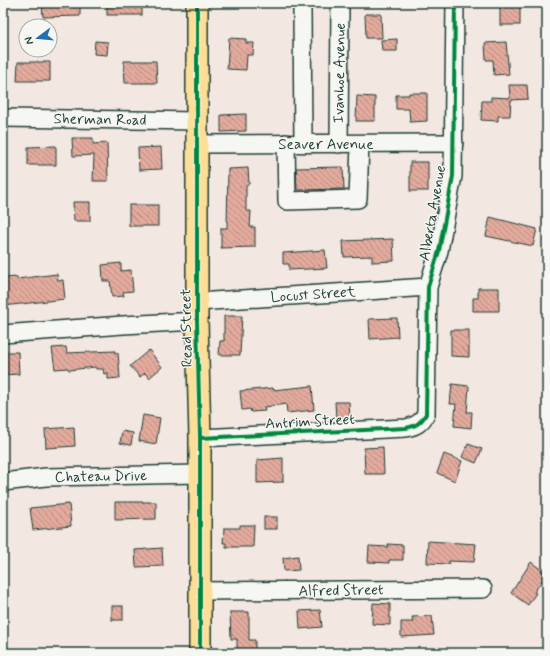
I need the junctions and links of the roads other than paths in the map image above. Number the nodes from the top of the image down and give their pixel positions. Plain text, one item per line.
1 (197, 3) edge
2 (340, 3) edge
3 (455, 3) edge
4 (302, 10) dead end
5 (3, 118) edge
6 (198, 121) junction
7 (454, 142) junction
8 (294, 143) junction
9 (198, 144) junction
10 (339, 144) junction
11 (360, 144) junction
12 (428, 287) junction
13 (197, 312) junction
14 (3, 334) edge
15 (419, 423) joint
16 (200, 438) junction
17 (199, 474) junction
18 (3, 482) edge
19 (483, 589) dead end
20 (200, 592) junction
21 (200, 653) edge

1 - 6 main road, Read Street
2 - 10 street, Ivanhoe Avenue
3 - 7 street, Alberta Avenue
4 - 8 street
5 - 6 street, Sherman Road
6 - 9 main road, Read Street
7 - 11 street, Seaver Avenue
7 - 12 street, Alberta Avenue
8 - 9 street, Seaver Avenue
8 - 10 street, Seaver Avenue
8 - 11 street
9 - 13 main road, Read Street
10 - 11 street, Seaver Avenue
12 - 13 street, Locust Street
12 - 15 street, Alberta Avenue
13 - 14 street, Locust Street
13 - 16 main road, Read Street
15 - 16 street, Antrim Street
16 - 17 main road, Read Street
17 - 18 street, Chateau Drive
17 - 20 main road, Read Street
19 - 20 street, Alfred Street
20 - 21 main road, Read Street

